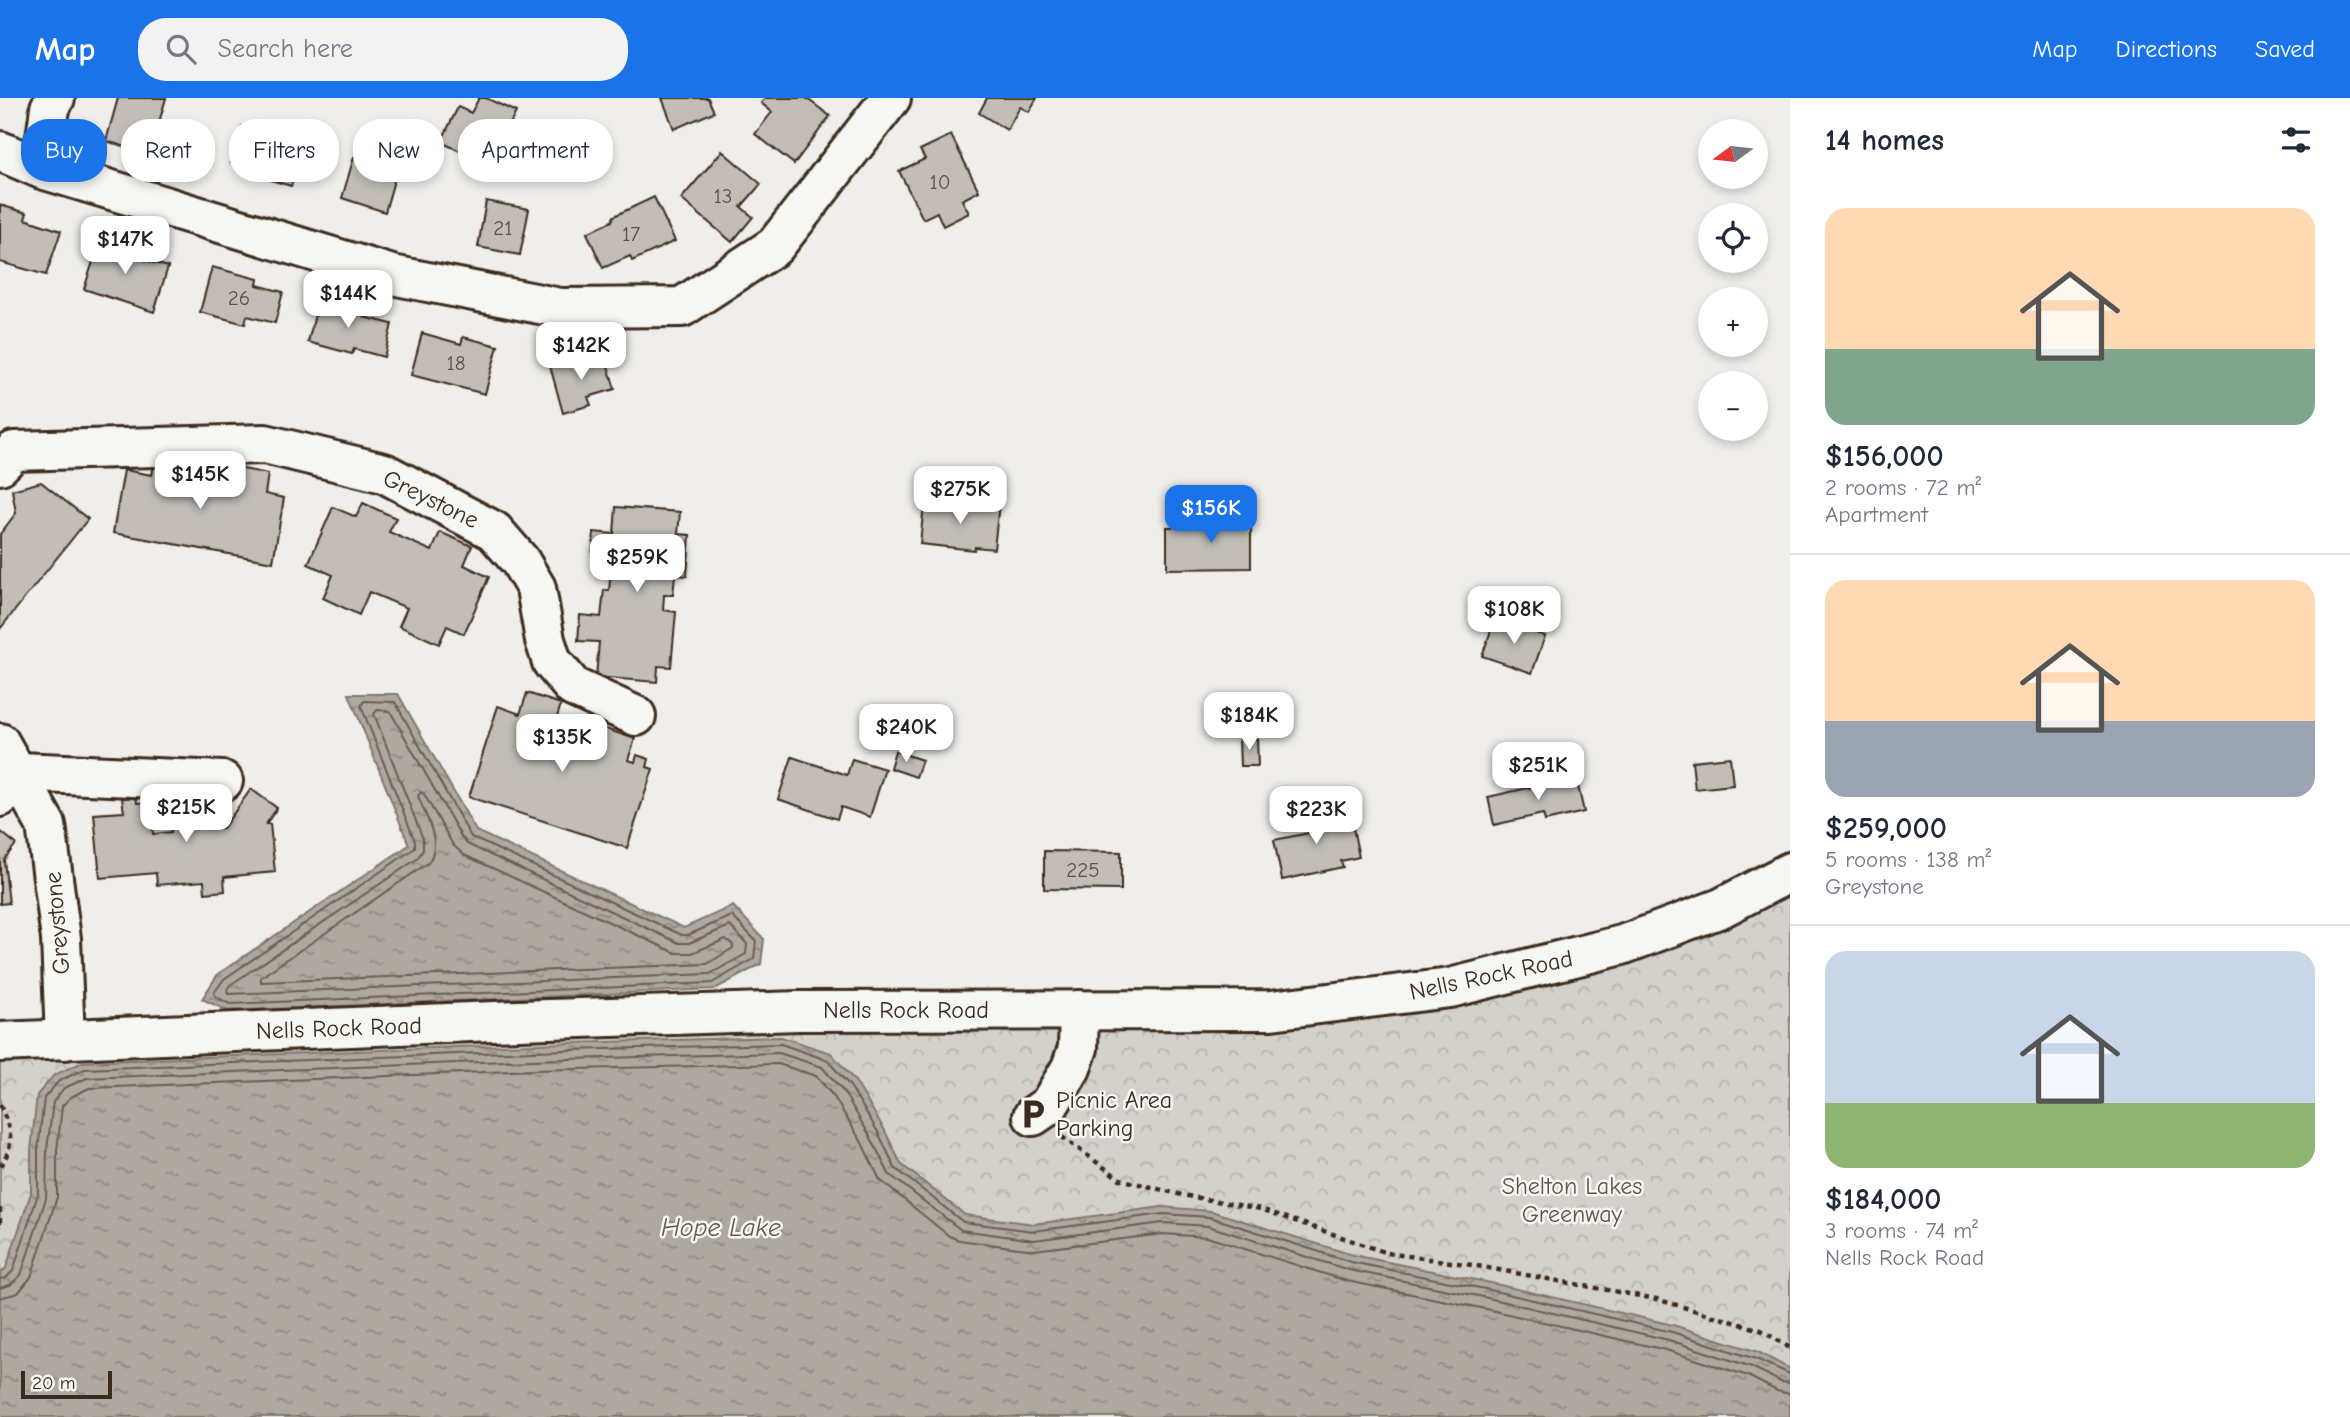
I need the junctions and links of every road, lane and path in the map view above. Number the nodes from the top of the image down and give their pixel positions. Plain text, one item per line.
1 (54, 98) edge
2 (891, 98) edge
3 (49, 119) edge
4 (0, 151) edge
5 (21, 160) edge
6 (85, 182) edge
7 (0, 464) edge
8 (636, 716) dead end
9 (6, 770) edge
10 (223, 781) dead end
11 (1790, 872) edge
12 (1079, 1010) junction
13 (65, 1040) junction
14 (0, 1042) edge
15 (0, 1105) edge
16 (1033, 1116) joint
17 (0, 1168) edge
18 (0, 1208) edge
19 (0, 1223) edge
20 (1790, 1348) edge

1 - 3 street
2 - 6 street
4 - 5 street
7 - 8 street, Greystone
9 - 10 street, Greystone
9 - 13 street, Greystone
11 - 12 street, Nells Rock Road
12 - 13 street, Nells Rock Road
12 - 16 street
13 - 14 street, Nells Rock Road
15 - 17 path
16 - 20 path
18 - 19 path

